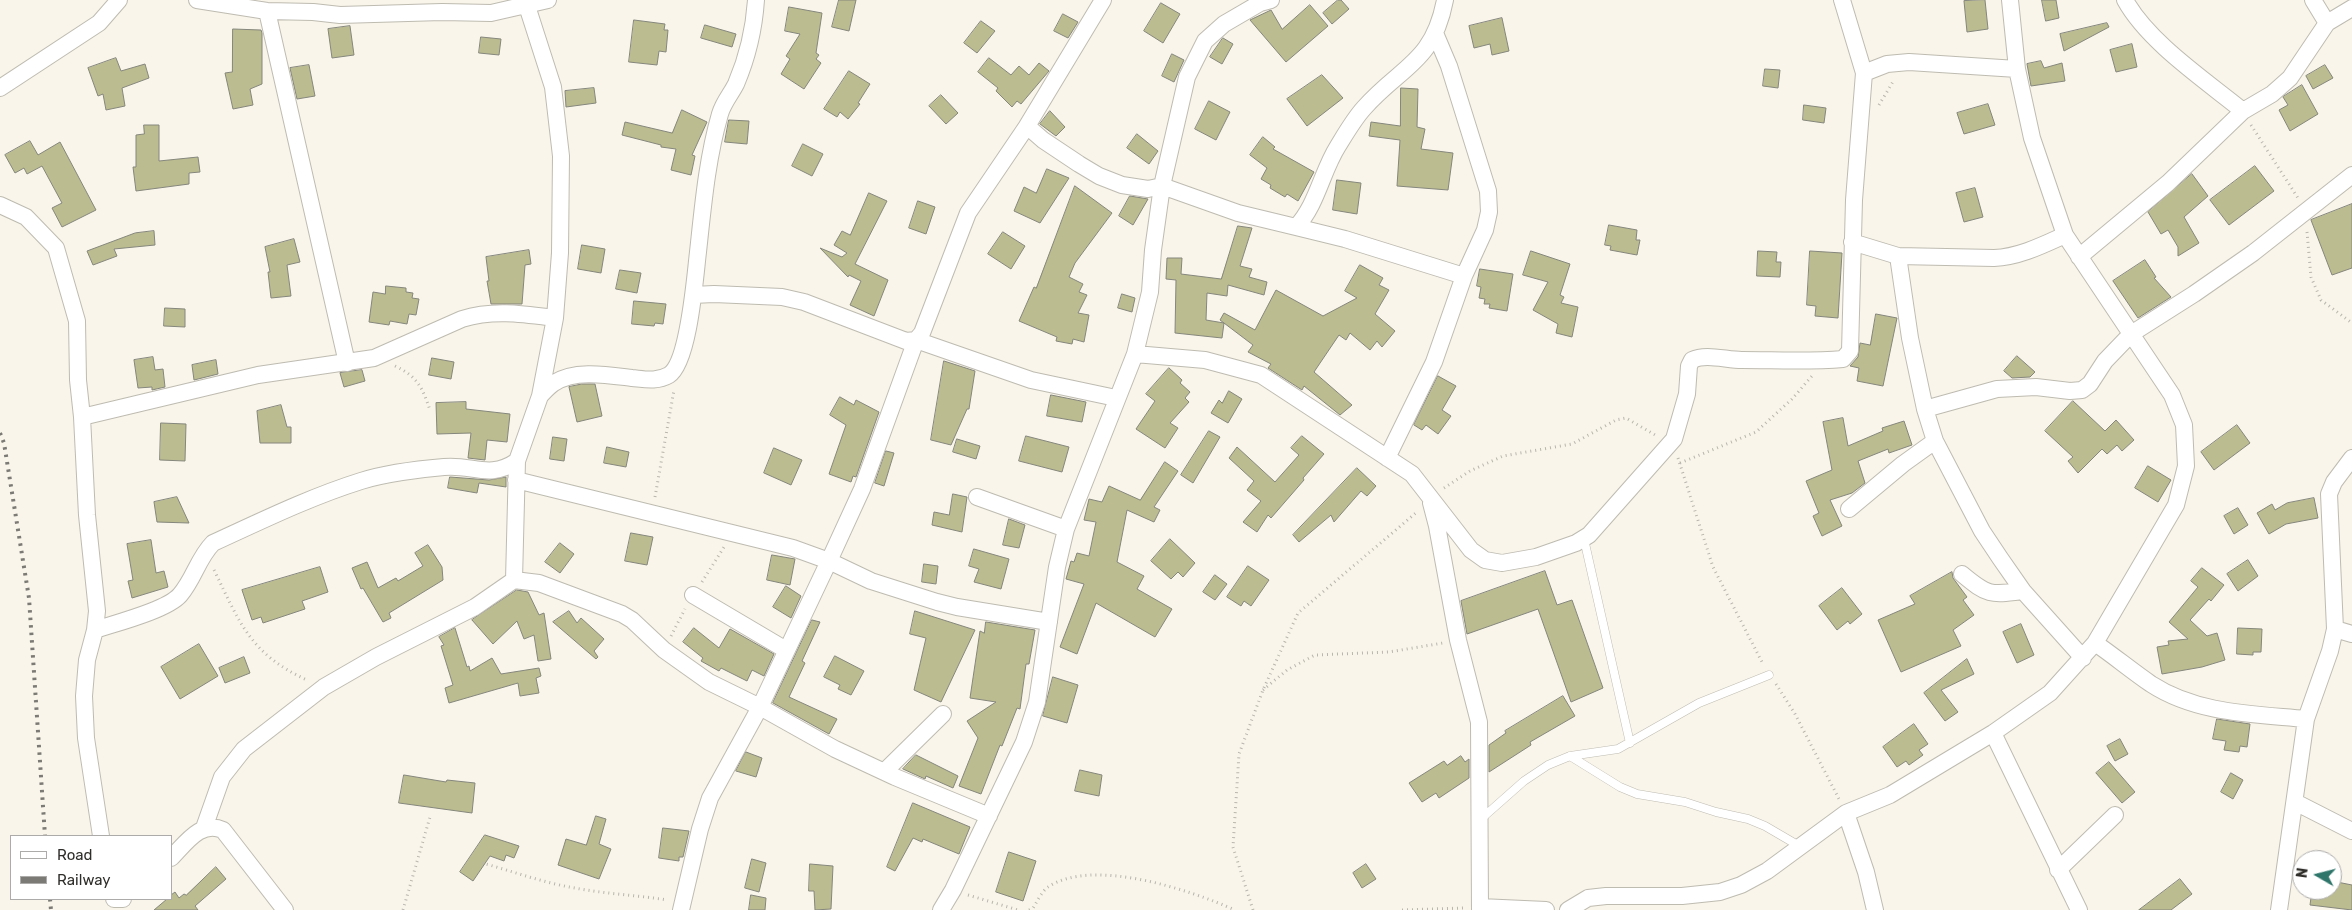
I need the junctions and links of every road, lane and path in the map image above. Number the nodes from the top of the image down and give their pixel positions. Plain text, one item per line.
1 (118, 0) edge
2 (197, 0) edge
3 (548, 0) edge
4 (756, 0) edge
5 (1103, 0) edge
6 (1445, 0) edge
7 (1842, 0) edge
8 (2010, 0) edge
9 (2125, 0) edge
10 (2313, 0) edge
11 (1262, 1) edge
12 (527, 6) junction
13 (342, 7) edge
14 (2352, 8) edge
15 (266, 11) junction
16 (2327, 23) junction
17 (1435, 33) junction
18 (1909, 62) junction
19 (2017, 69) junction
20 (1864, 73) junction
21 (0, 88) edge
22 (2243, 111) junction
23 (1027, 126) junction
24 (1859, 128) junction
25 (2352, 175) edge
26 (1162, 186) junction
27 (0, 205) edge
28 (2306, 210) junction
29 (1296, 227) junction
30 (2065, 235) junction
31 (1852, 242) junction
32 (1898, 256) junction
33 (2079, 257) junction
34 (1464, 276) junction
35 (693, 295) junction
36 (555, 318) junction
37 (2352, 323) edge
38 (2131, 334) junction
39 (916, 340) junction
40 (1135, 354) junction
41 (374, 358) junction
42 (1822, 360) junction
43 (347, 363) junction
44 (679, 363) junction
45 (540, 396) junction
46 (1116, 398) junction
47 (1925, 409) junction
48 (430, 410) dead end
49 (82, 416) junction
50 (1935, 441) junction
51 (1670, 444) junction
52 (1387, 458) junction
53 (2352, 458) edge
54 (517, 461) junction
55 (1680, 463) junction
56 (516, 480) junction
57 (977, 497) dead end
58 (1430, 498) junction
59 (1849, 509) dead end
60 (653, 512) junction
61 (1066, 529) junction
62 (1584, 539) junction
63 (205, 551) junction
64 (829, 561) junction
65 (1962, 574) dead end
66 (514, 580) junction
67 (2023, 590) junction
68 (693, 594) dead end
69 (1048, 622) junction
70 (2335, 629) junction
71 (95, 630) junction
72 (2352, 634) edge
73 (1458, 640) junction
74 (2096, 643) junction
75 (786, 650) junction
76 (2083, 658) junction
77 (1769, 675) junction
78 (324, 687) junction
79 (1262, 690) junction
80 (760, 708) junction
81 (942, 714) dead end
82 (2306, 719) junction
83 (1993, 733) junction
84 (1630, 744) junction
85 (1570, 756) junction
86 (884, 772) junction
87 (2295, 802) junction
88 (1846, 813) junction
89 (2115, 815) dead end
90 (430, 816) dead end
91 (989, 816) junction
92 (1480, 820) junction
93 (204, 828) junction
94 (2352, 831) edge
95 (101, 835) edge
96 (1801, 847) junction
97 (172, 857) edge
98 (482, 863) dead end
99 (2058, 870) junction
100 (953, 890) junction
101 (682, 906) edge
102 (1480, 908) edge
103 (285, 910) edge
104 (403, 910) edge
105 (941, 910) edge
106 (1018, 910) edge
107 (1029, 910) edge
108 (1235, 910) edge
109 (1253, 910) edge
110 (1402, 910) edge
111 (1546, 910) edge
112 (1568, 910) edge
113 (1875, 910) edge
114 (2079, 910) edge
115 (2280, 910) edge

1 - 21 street
2 - 15 street
3 - 12 street
4 - 35 street
5 - 23 street
6 - 17 street
7 - 20 street
8 - 19 street
9 - 22 street
10 - 16 street
11 - 26 street
12 - 13 street
12 - 36 street
13 - 15 street
14 - 16 street
15 - 43 street
16 - 22 street
17 - 29 street
17 - 34 street
18 - 19 street
18 - 20 street
18 - 24 path
19 - 30 street
20 - 24 street
22 - 28 path
22 - 33 street
23 - 26 street
23 - 39 street
24 - 31 street
25 - 28 street
26 - 29 street
26 - 40 street
27 - 49 street
28 - 37 path
28 - 38 street
29 - 34 street
30 - 32 street
30 - 33 street
31 - 32 street
31 - 42 street
32 - 47 street
33 - 38 street
34 - 52 street
35 - 39 street
35 - 44 street
36 - 41 street
36 - 45 street
38 - 47 street
38 - 74 street
39 - 46 street
39 - 64 street
40 - 46 street
40 - 52 street
41 - 43 street
41 - 48 path
42 - 51 street
42 - 55 path
43 - 49 street
44 - 45 street
44 - 60 path
45 - 54 street
46 - 61 street
47 - 50 street
49 - 71 street
50 - 59 street
50 - 67 street
51 - 55 path
51 - 58 path
51 - 62 street
52 - 58 street
53 - 70 street
54 - 56 street
54 - 63 street
55 - 77 path
56 - 60 street
56 - 66 street
57 - 61 street
58 - 62 street
58 - 73 street
58 - 79 path
60 - 64 street
61 - 69 street
62 - 84 lane
63 - 71 street
63 - 78 path
64 - 69 street
64 - 75 street
65 - 67 street
66 - 78 street
66 - 80 street
67 - 76 street
68 - 75 street
69 - 91 street
70 - 72 street
70 - 82 street
71 - 95 street
73 - 79 path
73 - 92 street
74 - 76 street
74 - 82 street
75 - 80 street
76 - 83 street
77 - 84 lane
77 - 88 path
78 - 93 street
79 - 109 path
80 - 86 street
80 - 101 street
81 - 86 street
82 - 87 street
83 - 88 street
83 - 99 street
84 - 85 lane
85 - 92 lane
85 - 96 lane
86 - 91 street
87 - 94 street
87 - 115 street
88 - 96 street
88 - 113 street
89 - 99 street
90 - 104 path
91 - 100 street
92 - 102 street
93 - 97 street
93 - 103 street
96 - 112 street
98 - 101 path
99 - 114 street
100 - 105 street
100 - 106 path
102 - 110 path
102 - 111 street
107 - 108 path

